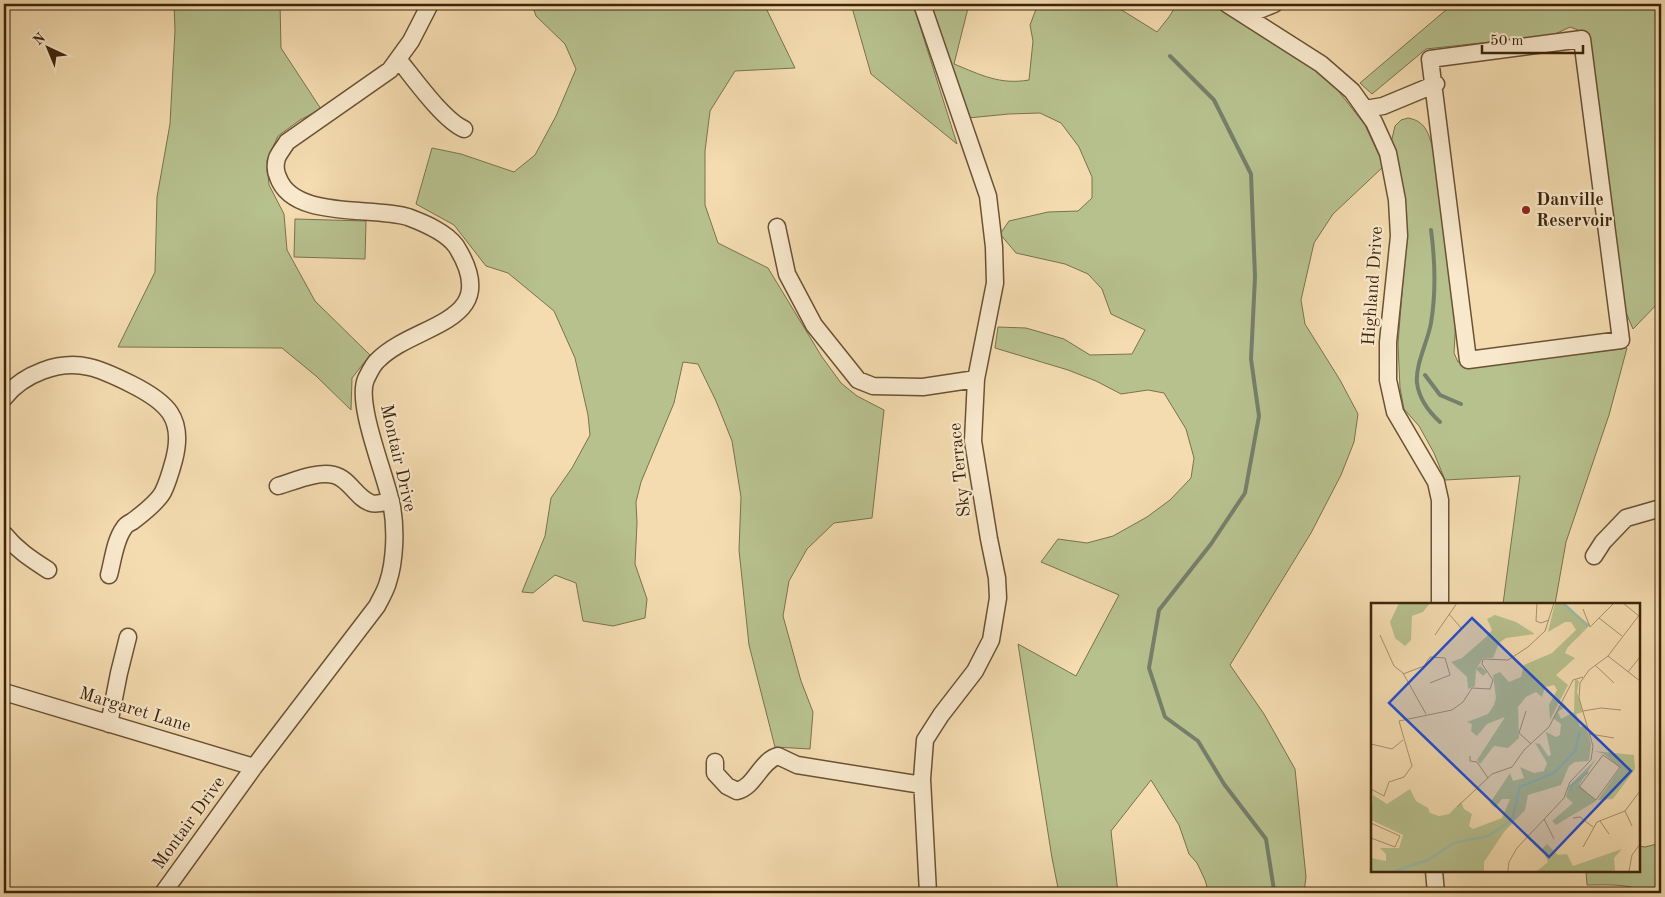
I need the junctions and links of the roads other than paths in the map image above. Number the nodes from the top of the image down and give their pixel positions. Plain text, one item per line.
1 (430, 4) edge
2 (922, 4) edge
3 (1227, 4) edge
4 (1274, 4) edge
5 (1247, 15) junction
6 (398, 59) junction
7 (1434, 85) junction
8 (1365, 109) junction
9 (464, 129) dead end
10 (777, 227) dead end
11 (976, 379) junction
12 (4, 398) edge
13 (278, 486) dead end
14 (391, 502) junction
15 (1661, 508) edge
16 (4, 534) edge
17 (1594, 556) dead end
18 (48, 570) dead end
19 (109, 575) dead end
20 (1440, 603) edge
21 (128, 637) dead end
22 (4, 692) edge
23 (109, 724) junction
24 (715, 762) dead end
25 (254, 767) junction
26 (922, 785) junction
27 (1434, 872) edge
28 (164, 893) edge
29 (928, 893) edge
30 (1436, 893) edge

1 - 6 street, Montair Drive
2 - 11 street, Sky Terrace
3 - 5 street, Highland Drive
4 - 5 street
5 - 8 street, Highland Drive
6 - 9 street
6 - 14 street, Montair Drive
7 - 7 street
7 - 8 street
8 - 20 street, Highland Drive
10 - 11 street
11 - 26 street, Sky Terrace
12 - 19 street
13 - 14 street
14 - 25 street, Montair Drive
15 - 17 street
16 - 18 street
21 - 23 street
22 - 23 street, Margaret Lane
23 - 25 street, Margaret Lane
24 - 26 street
25 - 28 street, Montair Drive
26 - 29 street, Sky Terrace
27 - 30 street

